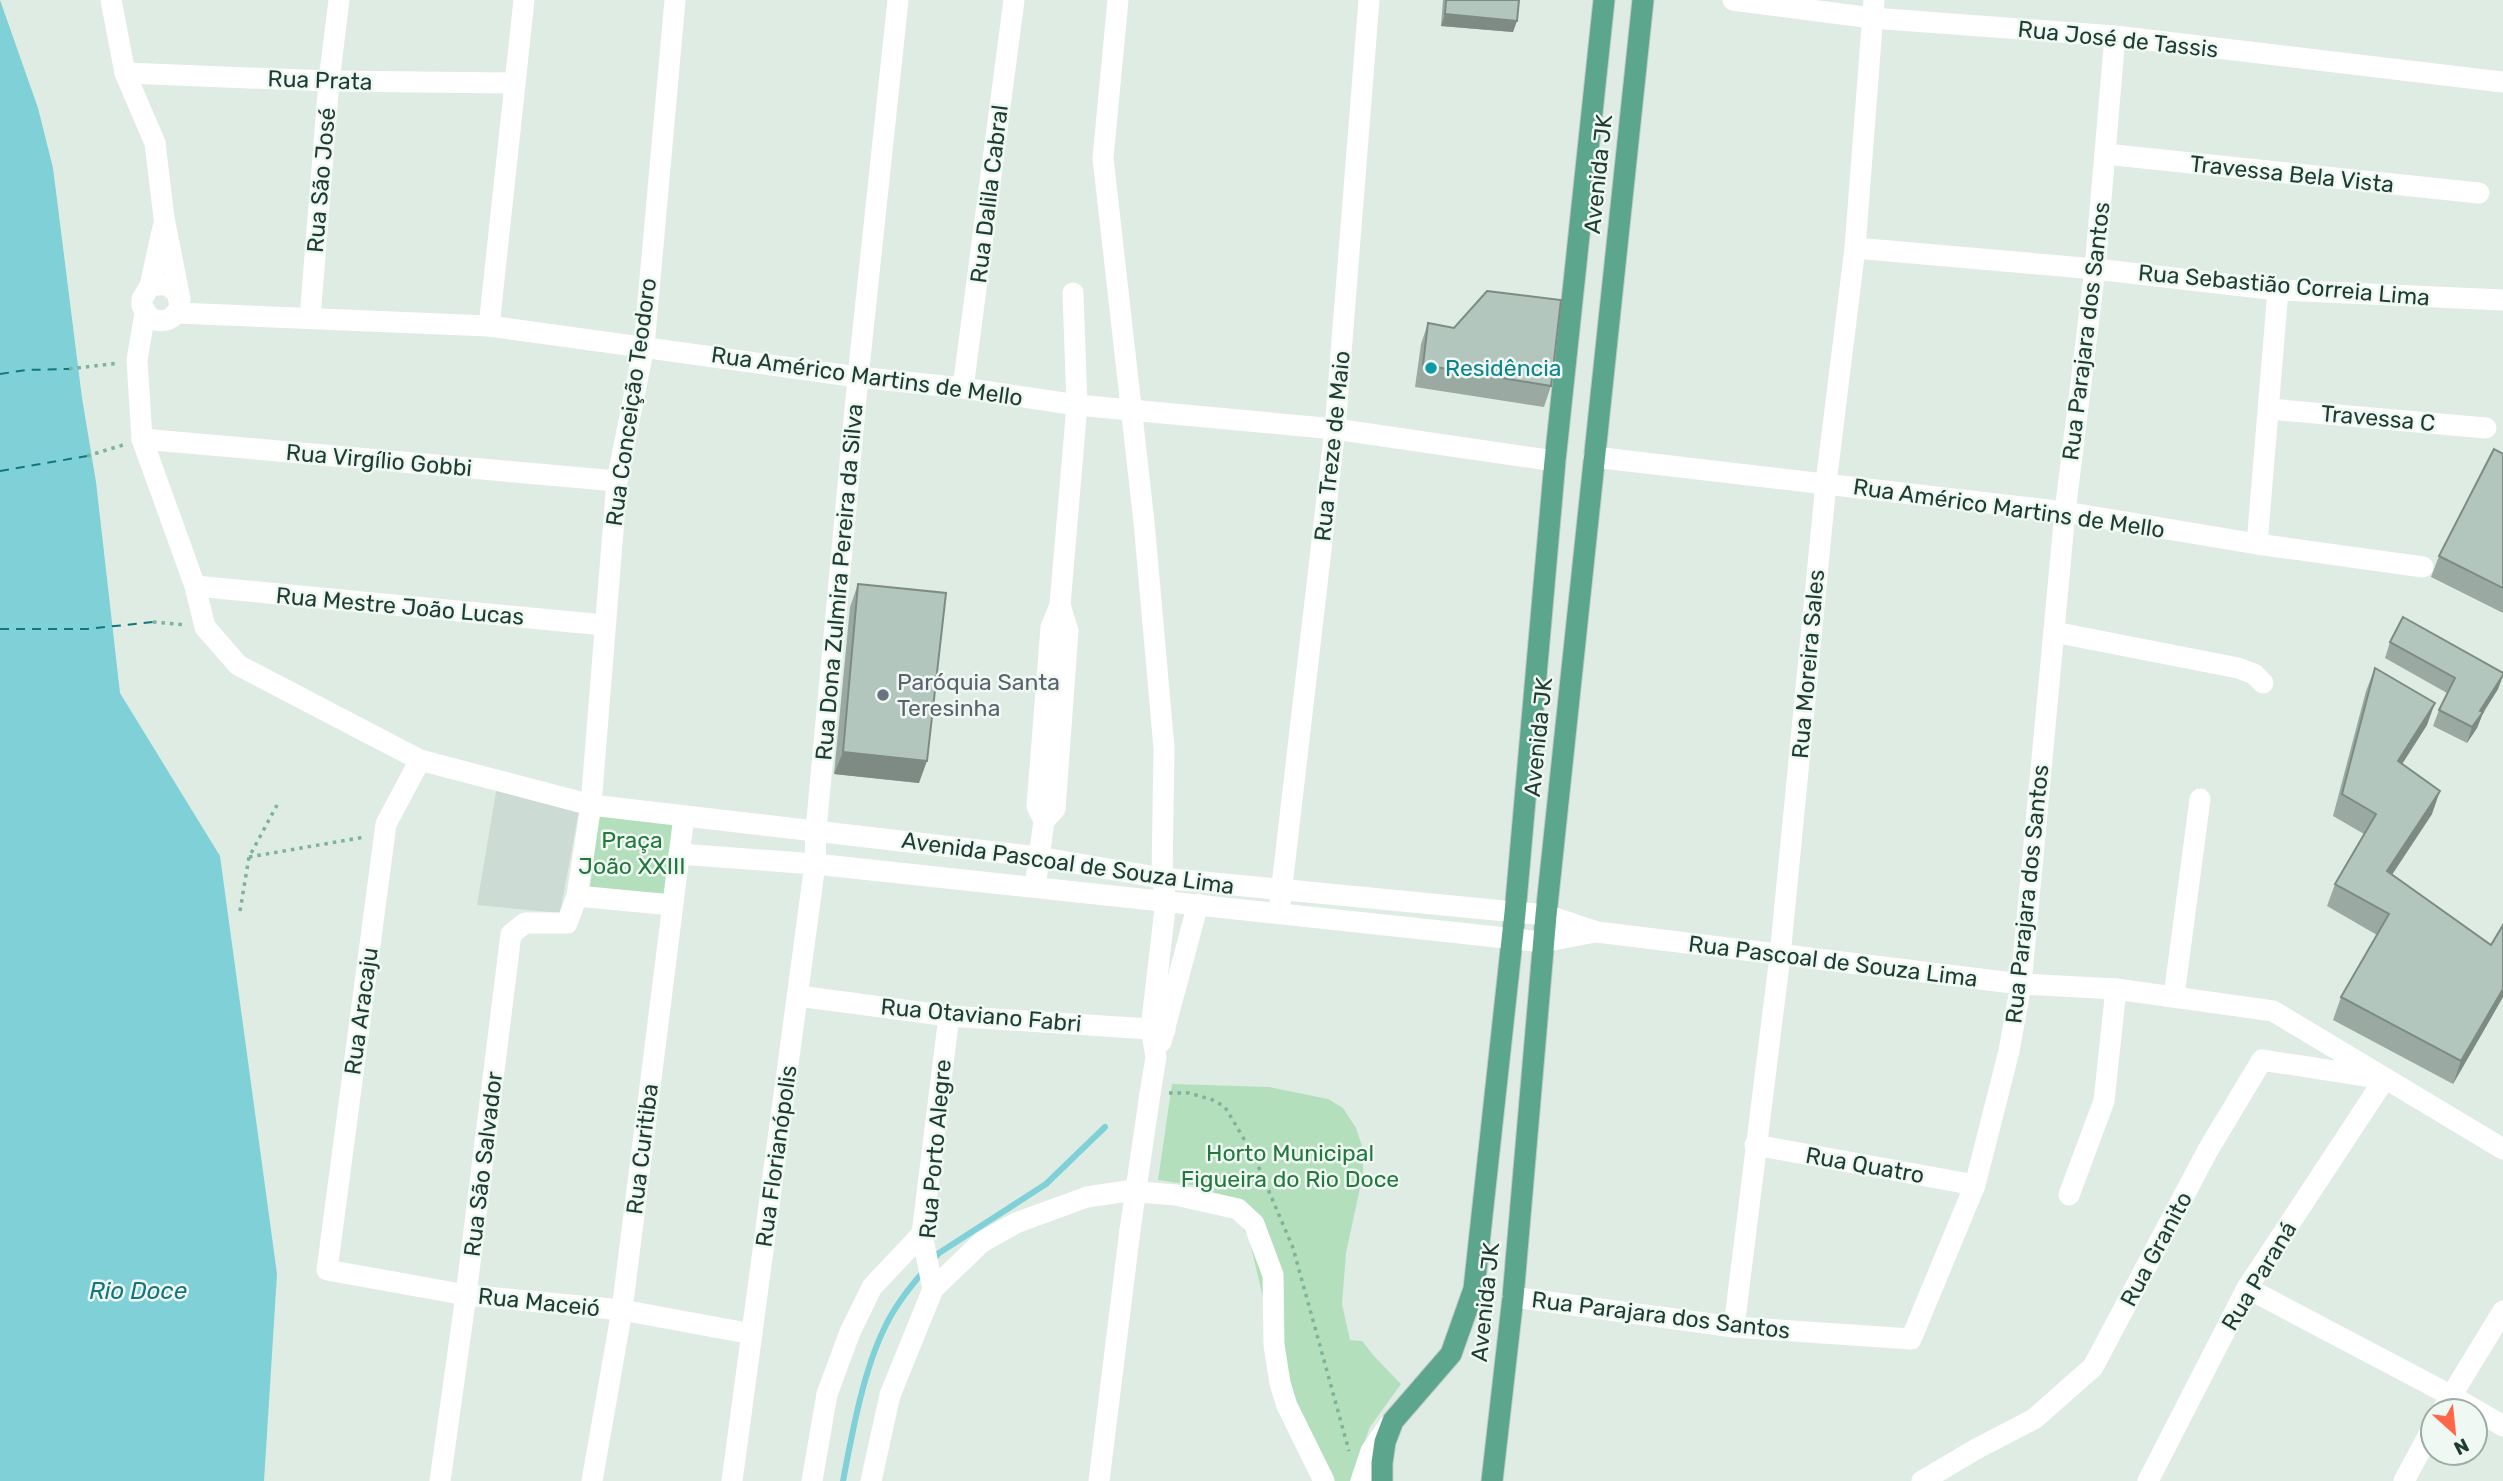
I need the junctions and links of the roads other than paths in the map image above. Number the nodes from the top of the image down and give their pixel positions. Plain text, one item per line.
1 (111, 0) edge
2 (339, 0) edge
3 (524, 0) edge
4 (675, 0) edge
5 (898, 0) edge
6 (1014, 0) edge
7 (1118, 0) edge
8 (1369, 0) edge
9 (1604, 0) edge
10 (1643, 0) edge
11 (1733, 0) edge
12 (1873, 9) edge
13 (2115, 36) junction
14 (125, 73) junction
15 (330, 82) junction
16 (2503, 82) edge
17 (515, 83) junction
18 (2105, 154) junction
19 (2479, 194) dead end
20 (164, 218) junction
21 (1855, 248) junction
22 (2095, 269) junction
23 (150, 286) junction
24 (2278, 290) junction
25 (1073, 293) dead end
26 (2503, 300) edge
27 (178, 306) junction
28 (145, 313) junction
29 (310, 318) junction
30 (489, 326) junction
31 (644, 346) junction
32 (858, 377) junction
33 (963, 388) junction
34 (1077, 405) junction
35 (2269, 409) junction
36 (1130, 410) junction
37 (2486, 428) dead end
38 (1335, 429) junction
39 (142, 439) junction
40 (1594, 457) junction
41 (1555, 461) junction
42 (617, 481) junction
43 (1825, 483) junction
44 (2065, 512) junction
45 (2257, 544) junction
46 (2423, 567) dead end
47 (195, 586) junction
48 (604, 625) junction
49 (2054, 632) junction
50 (2263, 683) dead end
51 (419, 760) junction
52 (2200, 799) dead end
53 (590, 804) junction
54 (684, 816) junction
55 (816, 830) junction
56 (679, 854) junction
57 (1038, 857) junction
58 (815, 864) junction
59 (1162, 878) junction
60 (1035, 887) junction
61 (1281, 890) junction
62 (578, 896) junction
63 (1166, 900) junction
64 (1198, 904) junction
65 (672, 905) junction
66 (1279, 912) junction
67 (1515, 913) junction
68 (1546, 915) junction
69 (1597, 932) junction
70 (1512, 938) junction
71 (1543, 942) junction
72 (1780, 956) junction
73 (2021, 984) junction
74 (2116, 989) junction
75 (798, 996) junction
76 (2174, 996) junction
77 (949, 1016) junction
78 (1158, 1030) junction
79 (2384, 1080) junction
80 (1755, 1145) junction
81 (2503, 1149) edge
82 (1975, 1185) junction
83 (2069, 1195) dead end
84 (922, 1234) junction
85 (327, 1270) joint
86 (2247, 1288) junction
87 (933, 1289) junction
88 (466, 1295) junction
89 (1513, 1297) junction
90 (622, 1310) junction
91 (2503, 1311) edge
92 (1734, 1327) junction
93 (752, 1334) junction
94 (2436, 1397) edge
95 (2450, 1397) edge
96 (1393, 1421) junction
97 (2419, 1453) edge
98 (812, 1480) edge
99 (440, 1481) edge
100 (592, 1481) edge
101 (732, 1481) edge
102 (871, 1481) edge
103 (1099, 1481) edge
104 (1324, 1481) edge
105 (1361, 1481) edge
106 (1382, 1481) edge
107 (1492, 1481) edge
108 (1922, 1481) edge
109 (2148, 1481) edge
110 (2404, 1481) edge

1 - 14 street
2 - 15 street, Rua São José
3 - 17 street
4 - 31 street, Rua Conceição Teodoro
5 - 32 street, Rua Dona Zulmira Pereira da Silva
6 - 33 street, Rua Dalila Cabral
7 - 36 street
8 - 38 street, Rua Treze de Maio
9 - 41 main road, Avenida JK
10 - 40 main road, Avenida JK
11 - 12 street, Rua José de Tassis
12 - 13 street, Rua José de Tassis
12 - 21 street, Rua Moreira Sales
13 - 16 street, Rua José de Tassis
13 - 18 street, Rua Parajara dos Santos
14 - 15 street, Rua Prata
14 - 20 street
15 - 17 street, Rua Prata
15 - 29 street, Rua São José
17 - 30 street
18 - 19 street, Travessa Bela Vista
18 - 22 street, Rua Parajara dos Santos
20 - 23 street
20 - 27 street
21 - 22 street, Rua Sebastião Correia Lima
21 - 43 street, Rua Moreira Sales
22 - 24 street, Rua Sebastião Correia Lima
22 - 44 street, Rua Parajara dos Santos
23 - 27 street
23 - 28 street
24 - 26 street, Rua Sebastião Correia Lima
24 - 35 street
25 - 34 street
27 - 28 street
27 - 29 street, Rua Américo Martins de Mello
28 - 39 street
29 - 30 street, Rua Américo Martins de Mello
30 - 31 street, Rua Américo Martins de Mello
31 - 32 street, Rua Américo Martins de Mello
31 - 42 street, Rua Conceição Teodoro
32 - 33 street, Rua Américo Martins de Mello
32 - 55 street, Rua Dona Zulmira Pereira da Silva
33 - 34 street, Rua Américo Martins de Mello
34 - 36 street, Rua Américo Martins de Mello
34 - 57 street
35 - 37 street, Travessa C
35 - 45 street
36 - 38 street, Rua Américo Martins de Mello
36 - 59 street
38 - 41 street, Rua Américo Martins de Mello
38 - 61 street, Rua Treze de Maio
39 - 42 street, Rua Virgílio Gobbi
39 - 47 street
40 - 43 street, Rua Américo Martins de Mello
40 - 68 main road, Avenida JK
41 - 67 main road, Avenida JK
42 - 48 street, Rua Conceição Teodoro
43 - 44 street, Rua Américo Martins de Mello
43 - 72 street, Rua Moreira Sales
44 - 45 street, Rua Américo Martins de Mello
44 - 49 street, Rua Parajara dos Santos
45 - 46 street, Rua Américo Martins de Mello
47 - 48 street, Rua Mestre João Lucas
47 - 51 street
48 - 53 street, Rua Conceição Teodoro
49 - 50 street
49 - 73 street, Rua Parajara dos Santos
51 - 53 street
51 - 85 street, Rua Aracaju
52 - 76 street
53 - 54 street, Avenida Pascoal de Souza Lima
53 - 62 street
54 - 55 street, Avenida Pascoal de Souza Lima
54 - 56 street, Rua Curitiba
55 - 57 street, Avenida Pascoal de Souza Lima
55 - 58 street, Rua Florianópolis
56 - 58 street, Avenida Pascoal de Souza Lima
56 - 65 street, Rua Curitiba
57 - 59 street, Avenida Pascoal de Souza Lima
57 - 60 street
58 - 60 street, Avenida Pascoal de Souza Lima
58 - 75 street, Rua Florianópolis
59 - 61 street, Avenida Pascoal de Souza Lima
59 - 63 street
60 - 63 street, Avenida Pascoal de Souza Lima
61 - 66 street, Rua Treze de Maio
61 - 67 street, Avenida Pascoal de Souza Lima
62 - 65 street
62 - 88 street, Rua São Salvador
63 - 64 street, Avenida Pascoal de Souza Lima
63 - 78 street
64 - 66 street, Avenida Pascoal de Souza Lima
64 - 78 street
65 - 90 street, Rua Curitiba
66 - 70 street, Avenida Pascoal de Souza Lima
67 - 68 street, Avenida Pascoal de Souza Lima
67 - 70 main road, Avenida JK
68 - 69 street, Rua Pascoal de Souza Lima
68 - 71 main road, Avenida JK
69 - 71 street, Rua Pascoal de Souza Lima
69 - 72 street, Rua Pascoal de Souza Lima
70 - 71 street, Avenida Pascoal de Souza Lima
70 - 96 main road, Avenida JK
71 - 89 main road, Avenida JK
72 - 73 street, Rua Pascoal de Souza Lima
72 - 80 street, Rua Moreira Sales
73 - 74 street, Rua Pascoal de Souza Lima
73 - 82 street, Rua Parajara dos Santos
74 - 76 street, Rua Pascoal de Souza Lima
74 - 83 street
75 - 77 street, Rua Otaviano Fabri
75 - 93 street, Rua Florianópolis
76 - 79 street, Rua Pascoal de Souza Lima
77 - 78 street, Rua Otaviano Fabri
77 - 84 street, Rua Porto Alegre
78 - 103 street, bridge
79 - 81 street, Rua Pascoal de Souza Lima
79 - 86 street, Rua Paraná
79 - 108 street, Rua Granito
80 - 82 street, Rua Quatro
80 - 92 street, Rua Moreira Sales
82 - 92 street, Rua Parajara dos Santos
84 - 87 street, Rua Porto Alegre
84 - 98 street
85 - 88 street, Rua Maceió
86 - 94 street
86 - 109 street, Rua Paraná
87 - 102 street
87 - 104 street
88 - 90 street, Rua Maceió
88 - 99 street, Rua São Salvador
89 - 92 street, Rua Parajara dos Santos
89 - 107 main road, Avenida JK
90 - 93 street, Rua Maceió
90 - 100 street, Rua Curitiba
91 - 95 street
93 - 101 street, Rua Florianópolis
96 - 105 street
96 - 106 main road
97 - 110 street

